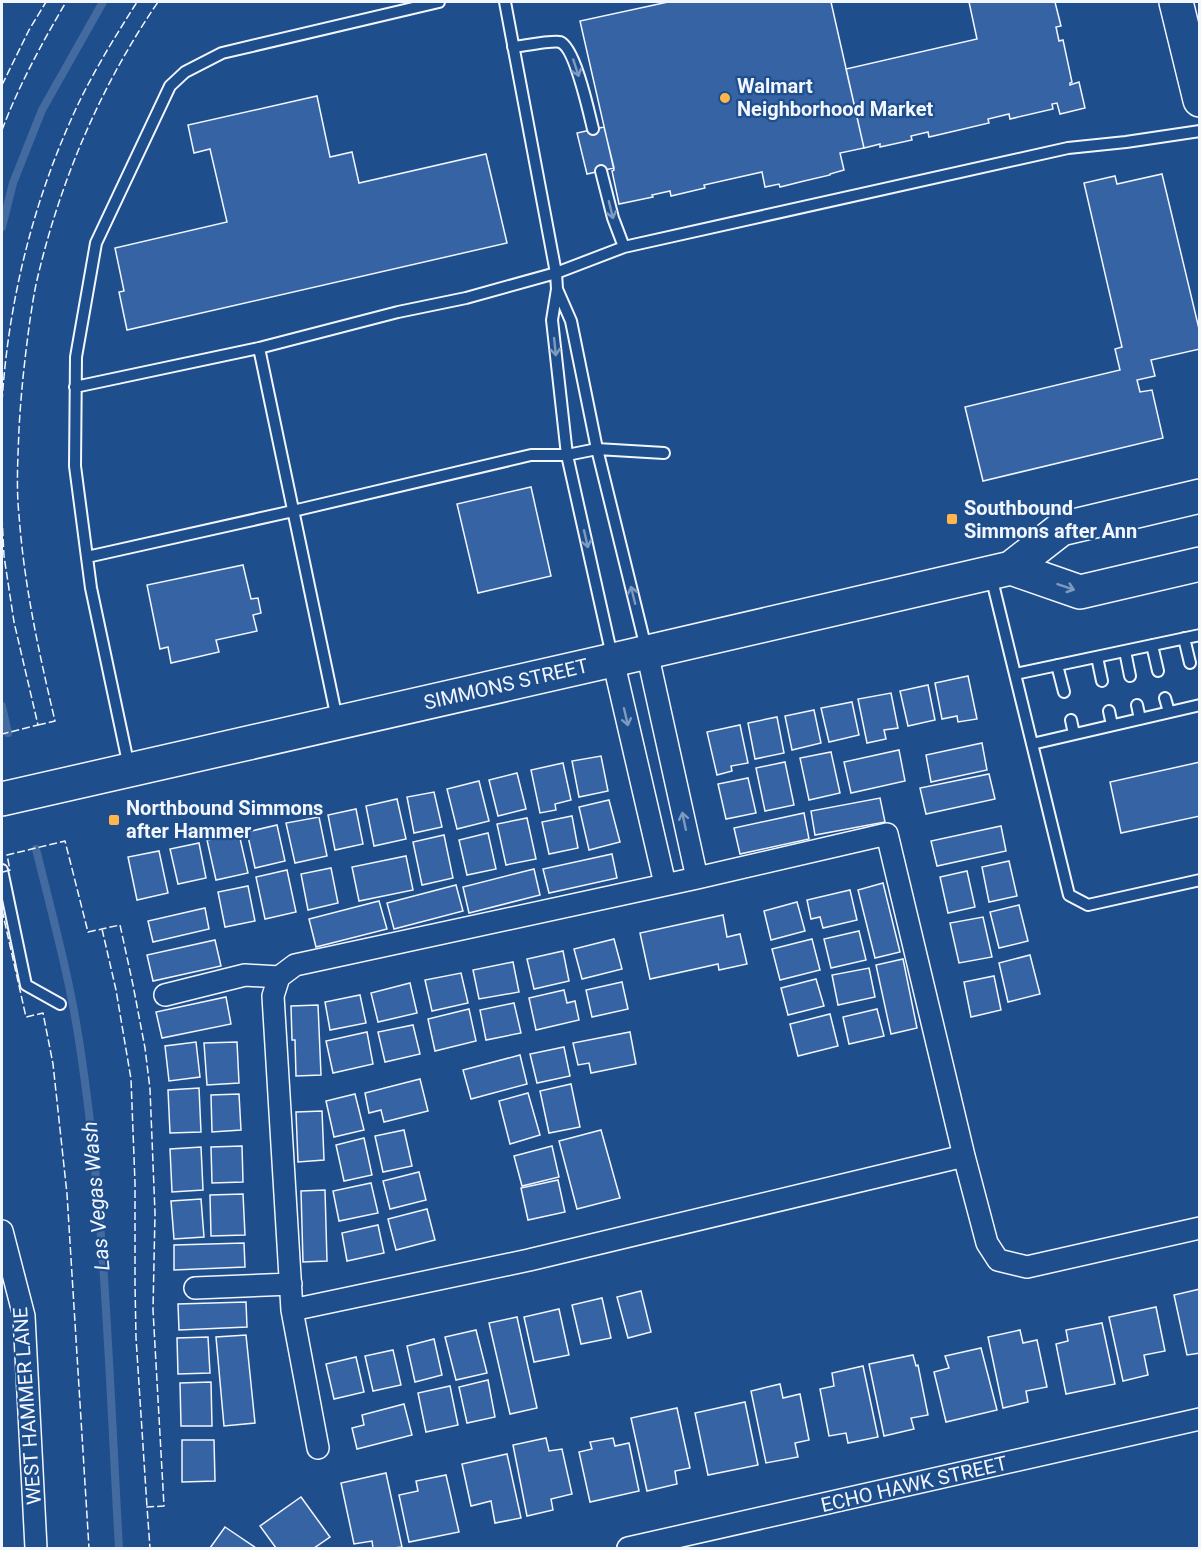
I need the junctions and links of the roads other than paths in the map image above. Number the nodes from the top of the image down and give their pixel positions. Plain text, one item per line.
1 (439, 2) edge
2 (505, 2) edge
3 (1176, 2) edge
4 (513, 47) junction
5 (1200, 100) edge
6 (593, 129) dead end
7 (1200, 131) edge
8 (601, 171) dead end
9 (624, 247) junction
10 (556, 273) junction
11 (557, 289) junction
12 (260, 348) junction
13 (75, 387) junction
14 (597, 449) junction
15 (664, 453) dead end
16 (567, 455) junction
17 (1200, 496) edge
18 (293, 511) junction
19 (87, 557) junction
20 (1200, 564) edge
21 (1000, 571) junction
22 (1200, 635) edge
23 (1184, 638) junction
24 (1152, 645) junction
25 (1125, 651) junction
26 (647, 652) junction
27 (1097, 657) junction
28 (613, 660) junction
29 (1190, 663) dead end
30 (1057, 665) junction
31 (1158, 671) dead end
32 (1015, 674) junction
33 (1130, 676) dead end
34 (1102, 681) dead end
35 (1064, 692) dead end
36 (1165, 698) dead end
37 (1199, 700) edge
38 (1137, 705) dead end
39 (1109, 711) dead end
40 (1169, 712) junction
41 (1140, 719) junction
42 (1071, 720) dead end
43 (338, 722) junction
44 (1112, 725) junction
45 (1074, 734) junction
46 (1032, 744) junction
47 (130, 770) junction
48 (2, 799) edge
49 (2, 870) edge
50 (697, 878) junction
51 (1200, 880) edge
52 (665, 884) junction
53 (279, 977) junction
54 (165, 995) dead end
55 (60, 1004) dead end
56 (964, 1156) junction
57 (1200, 1228) edge
58 (2, 1231) edge
59 (291, 1284) junction
60 (195, 1288) dead end
61 (292, 1310) junction
62 (1200, 1419) edge
63 (318, 1448) dead end
64 (36, 1548) edge
65 (628, 1548) edge

1 - 13 lane
2 - 4 lane
3 - 5 main road
4 -> 6 lane
4 - 10 lane
7 - 9 lane
8 -> 9 lane
9 - 10 lane
10 - 11 lane
10 - 12 lane
11 - 14 lane
11 -> 16 lane
12 - 13 lane
12 - 18 lane
13 - 19 lane
14 - 15 lane
14 - 16 lane
26 -> 14 lane
16 - 18 lane
16 -> 28 lane
17 - 21 main road, SIMMONS STREET
18 - 19 lane
18 - 43 lane
19 - 47 lane
21 -> 20 main road
21 - 26 main road, SIMMONS STREET
21 - 32 lane
22 - 23 lane
23 - 24 lane
23 - 29 lane
24 - 25 lane
24 - 31 lane
25 - 27 lane
25 - 33 lane
26 - 28 main road, SIMMONS STREET
50 -> 26 street
27 - 30 lane
27 - 34 lane
28 - 43 main road, SIMMONS STREET
28 -> 52 street
30 - 32 lane
30 - 35 lane
32 - 46 lane
36 - 40 lane
37 - 40 lane
38 - 41 lane
39 - 44 lane
40 - 41 lane
41 - 44 lane
42 - 45 lane
43 - 47 main road, SIMMONS STREET
44 - 45 lane
45 - 46 lane
46 - 51 lane
47 - 48 main road, SIMMONS STREET
49 - 55 lane
50 - 52 street
50 - 56 street
52 - 53 street
53 - 54 street
53 - 59 street
56 - 57 street
56 - 61 street
58 - 64 street, WEST HAMMER LANE
59 - 60 street
59 - 61 street
61 - 63 street
62 - 65 street, ECHO HAWK STREET

